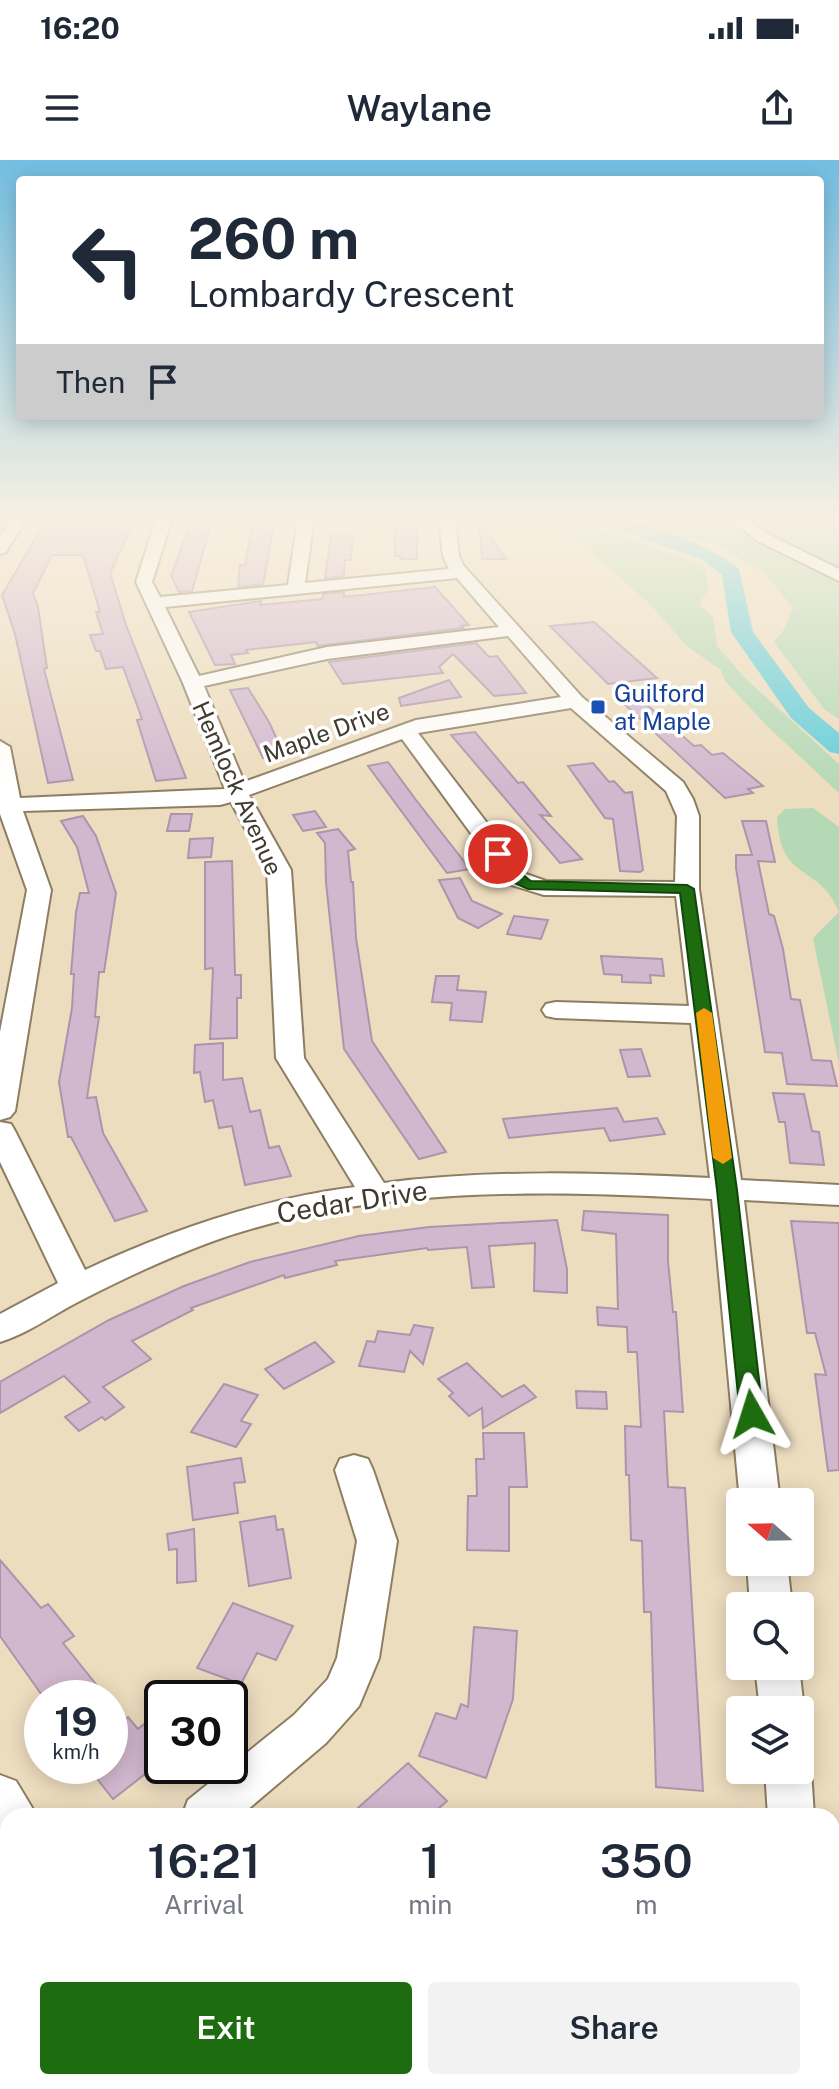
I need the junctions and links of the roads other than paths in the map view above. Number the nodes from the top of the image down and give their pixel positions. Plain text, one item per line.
1 (159, 609) edge
2 (495, 609) edge
3 (515, 630) junction
4 (193, 683) junction
5 (575, 701) junction
6 (406, 730) junction
7 (0, 747) edge
8 (237, 792) junction
9 (5, 806) edge
10 (687, 889) junction
11 (556, 1010) dead end
12 (704, 1015) junction
13 (0, 1111) edge
14 (0, 1131) edge
15 (727, 1190) junction
16 (374, 1192) junction
17 (839, 1195) edge
18 (77, 1287) junction
19 (0, 1329) edge
20 (354, 1470) dead end
21 (759, 1488) edge
22 (789, 1784) edge
23 (215, 1808) edge
24 (790, 1808) edge

1 - 4 street, Hemlock Avenue
2 - 3 street
3 - 4 street
3 - 5 street
4 - 8 street, Hemlock Avenue
5 - 6 street, Maple Drive
5 - 10 street
6 - 8 street, Maple Drive
6 - 10 street
7 - 9 street
8 - 9 street, Maple Drive
8 - 16 street, Hemlock Avenue
9 - 13 street
10 - 12 street
11 - 12 street
12 - 15 street
14 - 18 street
15 - 16 street, Cedar Drive
15 - 17 street, Cedar Drive
15 - 21 street
16 - 18 street, Cedar Drive
18 - 19 street, Cedar Drive
20 - 23 street
22 - 24 street

